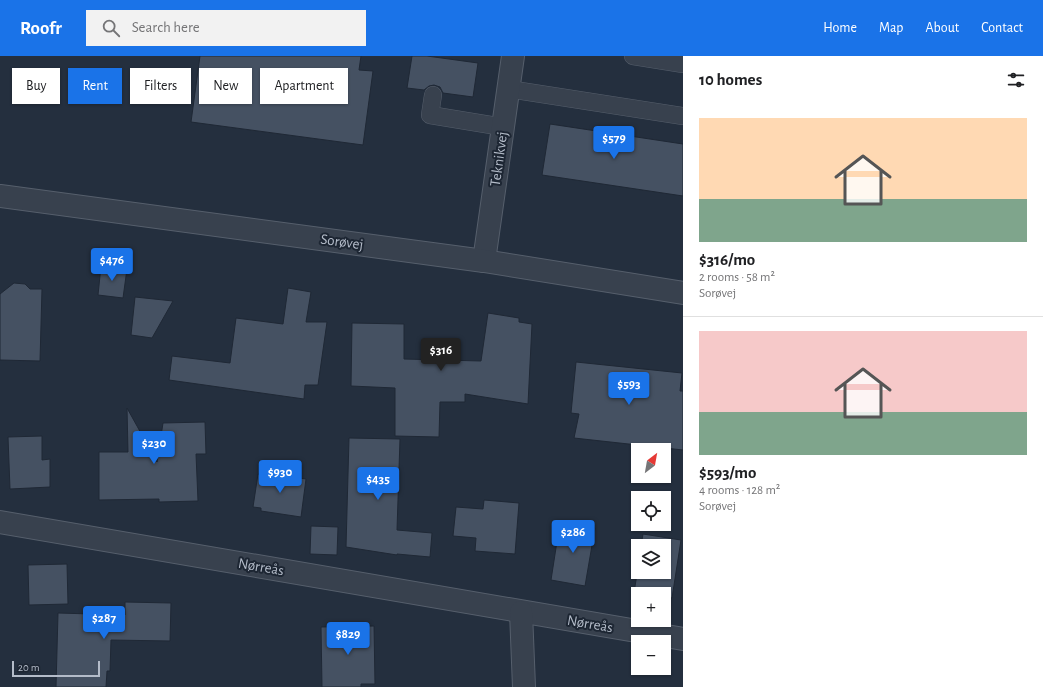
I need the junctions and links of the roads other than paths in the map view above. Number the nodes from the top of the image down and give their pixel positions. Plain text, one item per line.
1 (512, 56) edge
2 (634, 56) edge
3 (683, 64) edge
4 (508, 89) junction
5 (433, 95) dead end
6 (683, 116) edge
7 (503, 127) junction
8 (0, 196) edge
9 (484, 261) junction
10 (683, 293) edge
11 (0, 522) edge
12 (521, 612) junction
13 (683, 639) edge
14 (524, 687) edge

1 - 4 street, Teknikvej
2 - 3 lane
4 - 6 lane
4 - 7 street, Teknikvej
5 - 7 lane
7 - 9 street, Teknikvej
8 - 9 street, Sorøvej
9 - 10 street, Sorøvej
11 - 12 street, Nørreås
12 - 13 street, Nørreås
12 - 14 street

